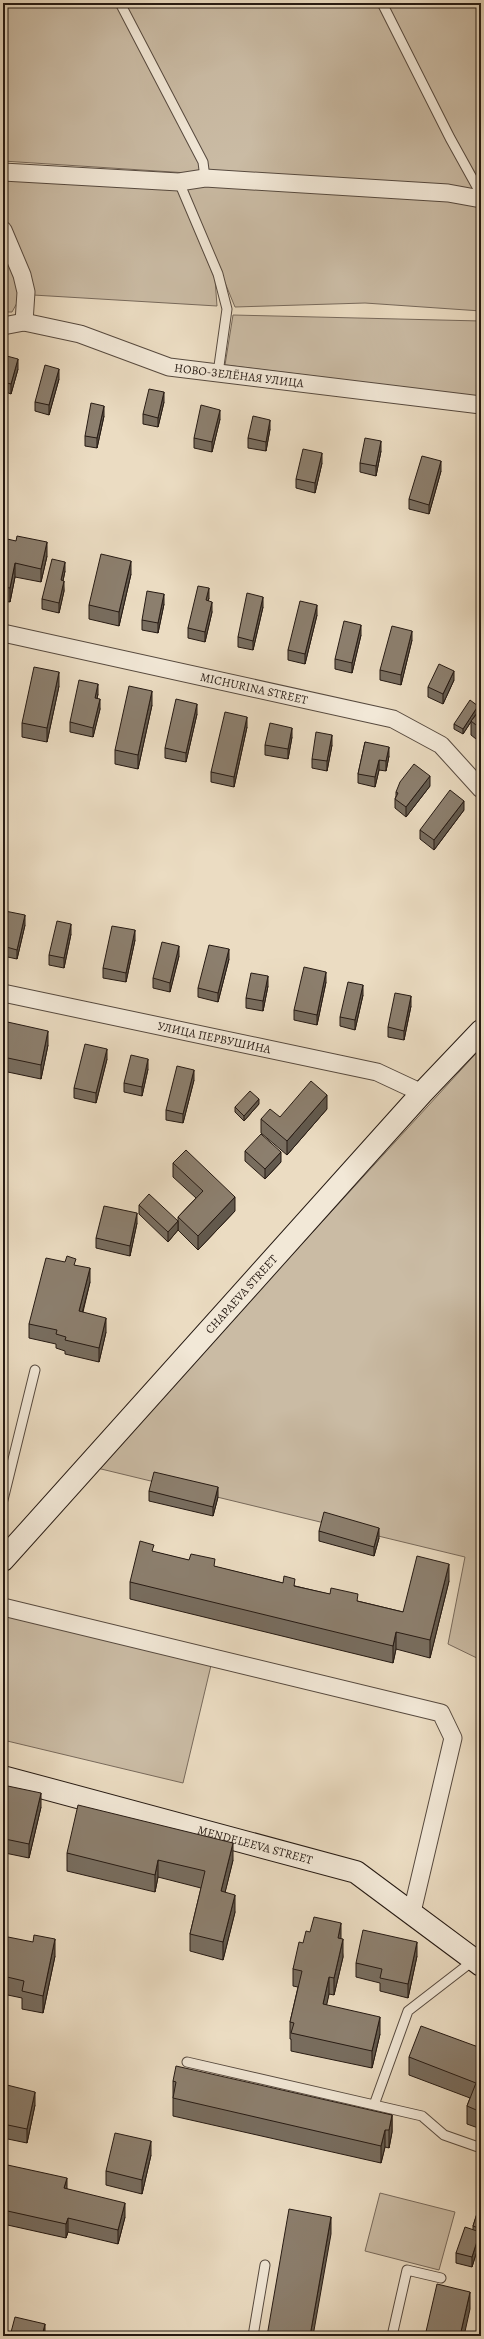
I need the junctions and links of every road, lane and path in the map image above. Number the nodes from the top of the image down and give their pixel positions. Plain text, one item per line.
1 (120, 3) edge
2 (382, 3) edge
3 (3, 172) edge
4 (205, 178) junction
5 (179, 182) junction
6 (481, 194) edge
7 (481, 199) edge
8 (3, 230) edge
9 (24, 322) junction
10 (3, 326) edge
11 (218, 373) junction
12 (481, 405) edge
13 (3, 633) edge
14 (481, 789) edge
15 (3, 993) edge
16 (481, 1031) edge
17 (422, 1094) junction
18 (35, 1370) dead end
19 (3, 1500) edge
20 (3, 1560) edge
21 (3, 1607) edge
22 (3, 1777) edge
23 (412, 1912) junction
24 (478, 1962) edge
25 (187, 2062) dead end
26 (374, 2105) junction
27 (481, 2148) edge
28 (266, 2266) dead end
29 (441, 2278) dead end
30 (253, 2336) edge
31 (392, 2336) edge

1 - 4 lane
2 - 6 lane
3 - 5 street
4 - 5 street
4 - 7 street
5 - 11 lane
8 - 9 street
9 - 10 street, НОВО-ЗЕЛЁНАЯ УЛИЦА
9 - 11 street, НОВО-ЗЕЛЁНАЯ УЛИЦА
11 - 12 street, НОВО-ЗЕЛЁНАЯ УЛИЦА
13 - 14 street, MICHURINA STREET
15 - 17 street, УЛИЦА ПЕРВУШИНА
16 - 17 main road, CHAPAEVA STREET
17 - 20 main road, CHAPAEVA STREET
18 - 19 lane
21 - 23 street
22 - 23 main road, MENDELEEVA STREET
23 - 24 main road, MENDELEEVA STREET
24 - 26 lane
25 - 26 lane
26 - 27 lane
28 - 30 lane
29 - 31 lane

